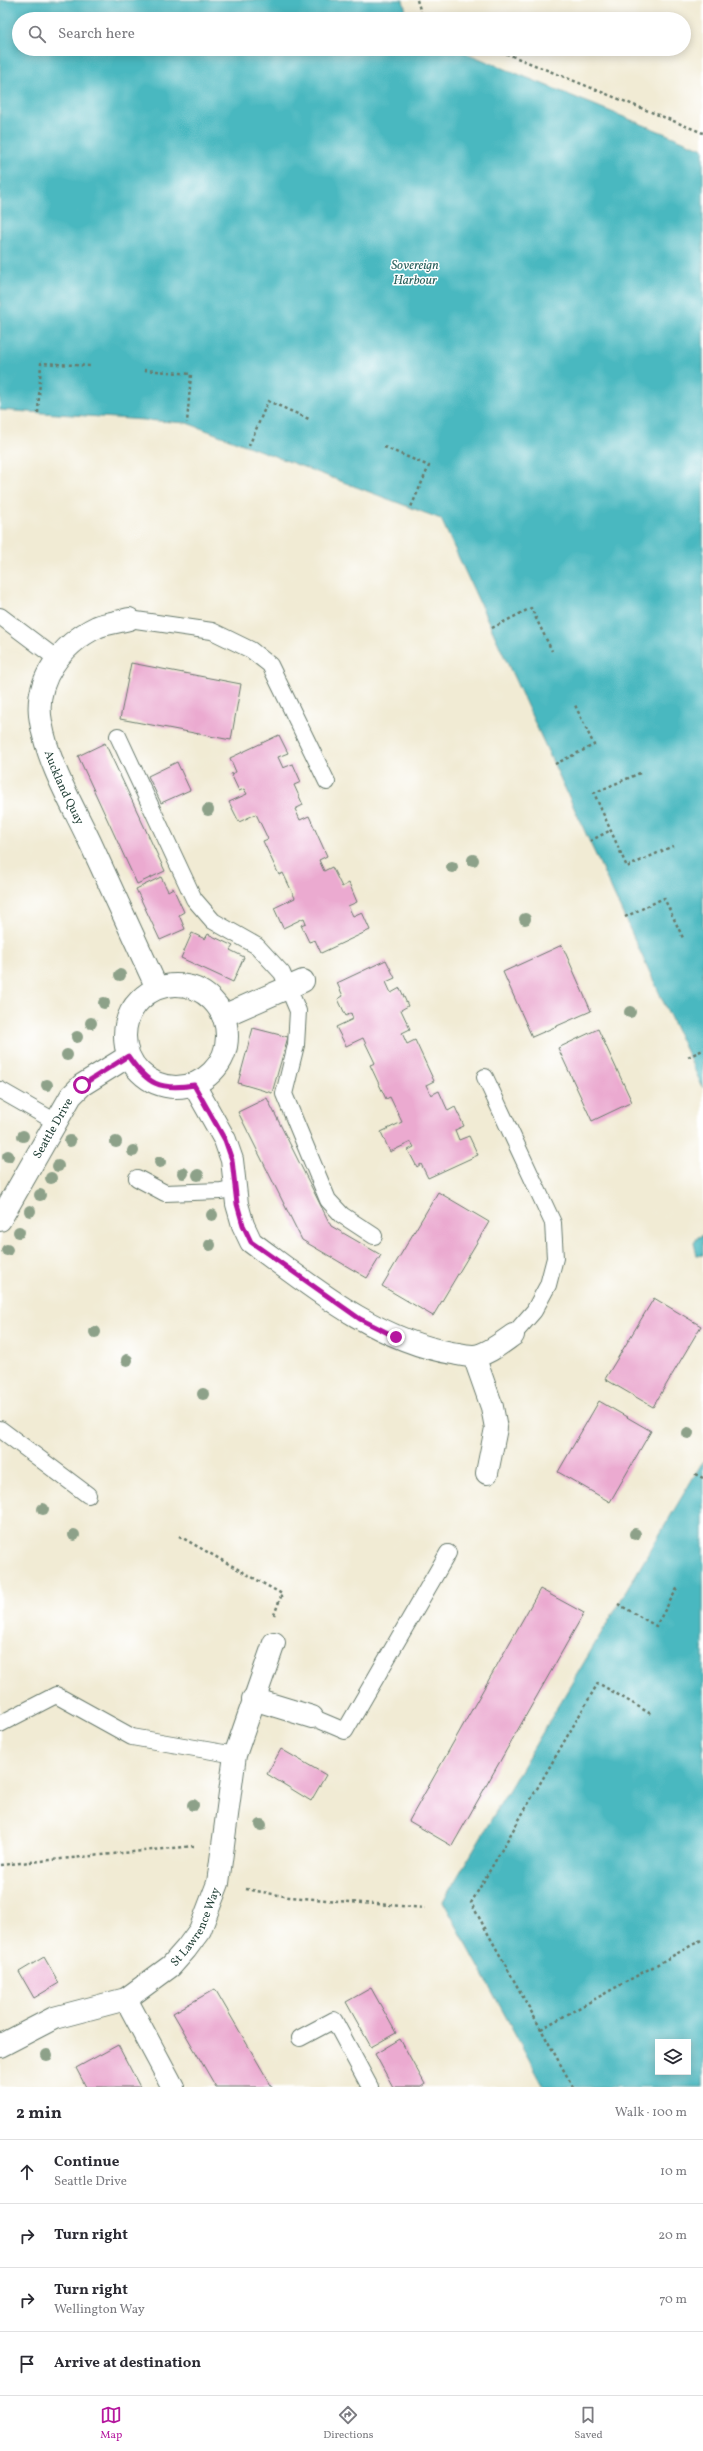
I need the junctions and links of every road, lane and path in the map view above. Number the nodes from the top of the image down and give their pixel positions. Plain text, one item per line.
1 (417, 0) edge
2 (421, 12) edge
3 (512, 56) edge
4 (703, 133) edge
5 (91, 366) dead end
6 (144, 370) dead end
7 (38, 412) dead end
8 (309, 419) dead end
9 (187, 423) dead end
10 (249, 446) dead end
11 (384, 447) dead end
12 (411, 507) dead end
13 (0, 616) edge
14 (129, 619) joint
15 (492, 628) dead end
16 (552, 651) dead end
17 (57, 659) junction
18 (574, 703) dead end
19 (118, 736) dead end
20 (555, 764) dead end
21 (640, 772) dead end
22 (327, 782) dead end
23 (610, 830) junction
24 (590, 841) dead end
25 (673, 846) dead end
26 (625, 917) dead end
27 (684, 940) dead end
28 (297, 984) junction
29 (157, 988) junction
30 (223, 1016) junction
31 (703, 1050) edge
32 (128, 1056) junction
33 (688, 1057) dead end
34 (485, 1077) dead end
35 (194, 1085) junction
36 (0, 1090) edge
37 (56, 1122) junction
38 (137, 1178) dead end
39 (235, 1188) junction
40 (0, 1220) edge
41 (374, 1236) dead end
42 (513, 1335) joint
43 (474, 1356) junction
44 (0, 1429) edge
45 (487, 1473) dead end
46 (695, 1474) dead end
47 (703, 1478) edge
48 (88, 1495) dead end
49 (179, 1536) dead end
50 (448, 1553) dead end
51 (678, 1588) dead end
52 (618, 1604) dead end
53 (274, 1643) joint
54 (253, 1699) junction
55 (651, 1714) dead end
56 (312, 1717) joint
57 (0, 1724) edge
58 (235, 1755) junction
59 (222, 1849) junction
60 (0, 1865) edge
61 (218, 1883) junction
62 (425, 1908) dead end
63 (703, 1939) edge
64 (126, 1999) junction
65 (541, 2029) junction
66 (300, 2038) dead end
67 (0, 2046) edge
68 (173, 2087) edge
69 (370, 2087) edge
70 (573, 2087) edge

1 - 2 path
3 - 4 path
5 - 7 path
6 - 9 path
8 - 10 path
11 - 12 path
13 - 17 lane
14 - 17 street, Auckland Quay
14 - 22 lane
15 - 16 path
17 - 29 street, Auckland Quay
18 - 20 path
19 - 28 lane
21 - 23 path
23 - 24 path
23 - 25 path
26 - 27 path
28 - 30 street
28 - 41 lane
29 - 30 street
29 - 32 street
30 - 35 street
31 - 33 path
32 - 35 street
32 - 37 street, Seattle Drive
34 - 42 lane
35 - 39 street
36 - 37 lane
37 - 40 street, Seattle Drive
38 - 39 lane
39 - 43 street
42 - 43 street
43 - 45 street
44 - 48 lane
46 - 47 path
49 - 53 path
50 - 56 lane
51 - 52 path
53 - 54 street, St Lawrence Way
54 - 56 street
54 - 58 street, St Lawrence Way
55 - 65 path
57 - 58 lane
58 - 59 street, St Lawrence Way
59 - 60 path
59 - 61 street, St Lawrence Way
61 - 62 path
61 - 64 street, St Lawrence Way
63 - 65 path
64 - 67 street, St Lawrence Way
64 - 68 street
65 - 70 path
66 - 69 lane

